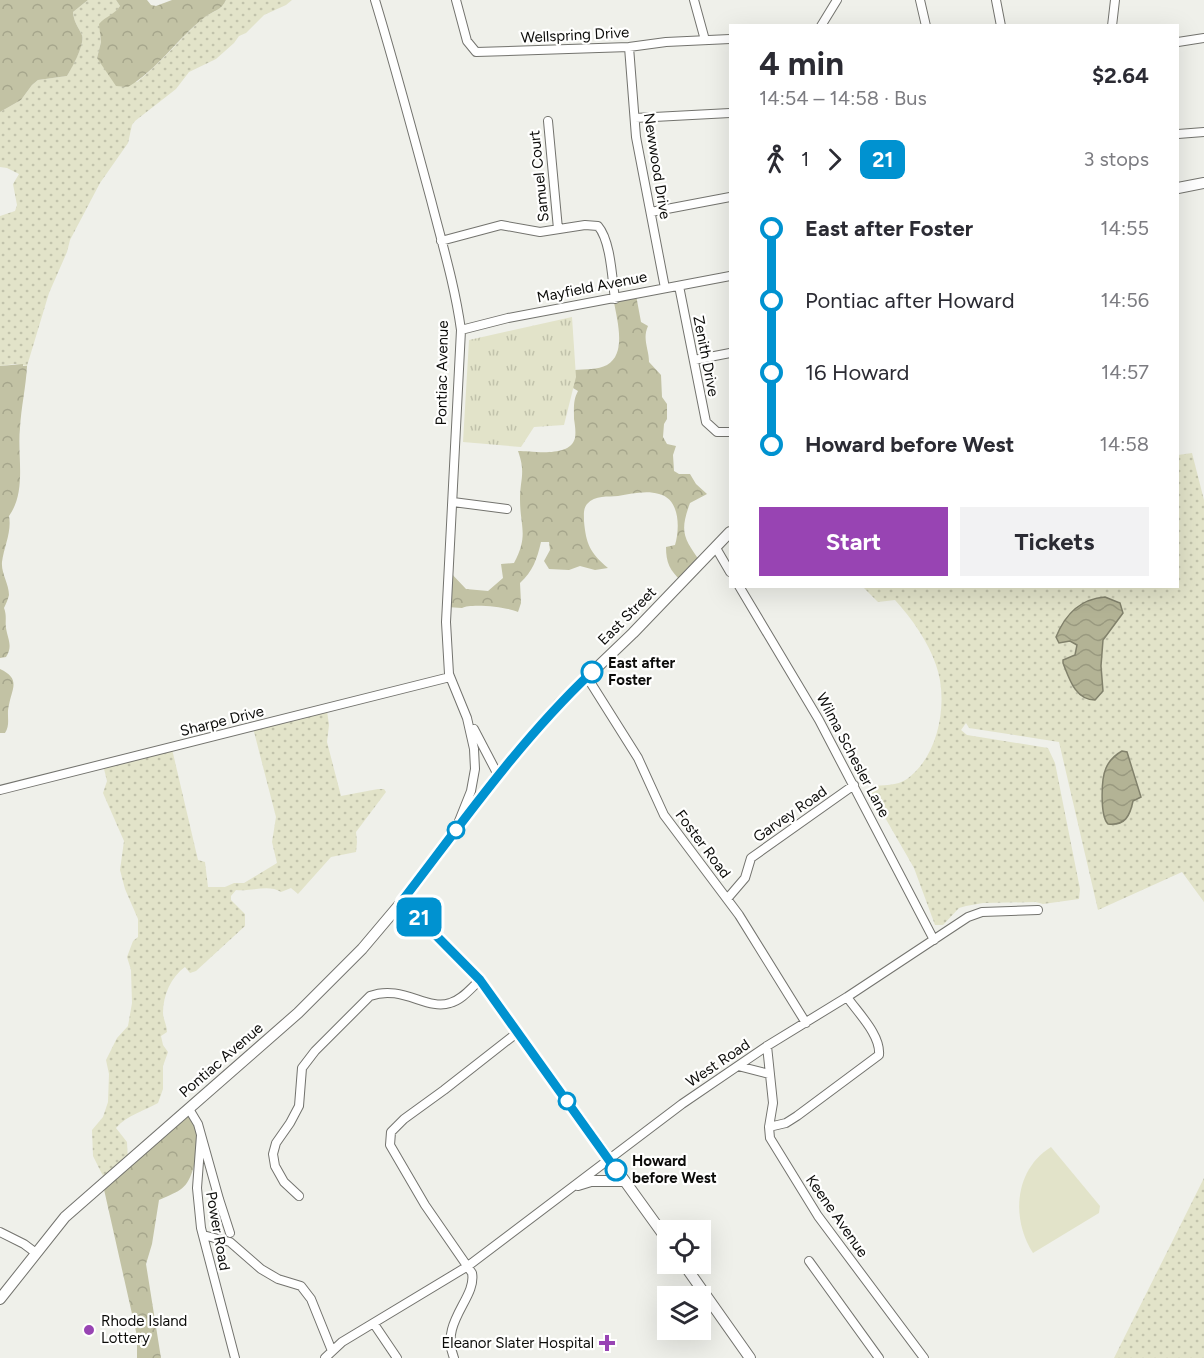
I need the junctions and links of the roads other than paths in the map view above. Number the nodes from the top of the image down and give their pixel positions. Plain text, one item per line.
1 (375, 0) edge
2 (456, 0) edge
3 (694, 0) edge
4 (837, 0) edge
5 (920, 0) edge
6 (996, 0) edge
7 (1115, 0) edge
8 (822, 24) edge
9 (926, 24) edge
10 (1001, 24) edge
11 (1113, 24) edge
12 (1204, 38) edge
13 (729, 39) edge
14 (705, 40) junction
15 (1179, 42) edge
16 (629, 47) junction
17 (729, 113) edge
18 (635, 118) junction
19 (548, 121) dead end
20 (1204, 132) edge
21 (1179, 134) edge
22 (1204, 183) edge
23 (1179, 188) edge
24 (729, 197) edge
25 (651, 212) junction
26 (558, 229) junction
27 (441, 241) junction
28 (729, 276) edge
29 (679, 286) junction
30 (665, 288) junction
31 (615, 299) junction
32 (461, 330) junction
33 (729, 353) edge
34 (694, 360) junction
35 (729, 432) edge
36 (453, 502) junction
37 (507, 509) dead end
38 (729, 533) edge
39 (716, 548) junction
40 (729, 570) edge
41 (740, 588) edge
42 (450, 676) junction
43 (587, 677) junction
44 (467, 718) junction
45 (498, 775) junction
46 (854, 785) junction
47 (0, 790) edge
48 (453, 835) junction
49 (727, 899) junction
50 (402, 901) junction
51 (1038, 910) dead end
52 (934, 940) junction
53 (480, 980) junction
54 (847, 997) junction
55 (806, 1023) junction
56 (518, 1032) junction
57 (767, 1046) junction
58 (738, 1066) junction
59 (769, 1074) junction
60 (189, 1108) junction
61 (769, 1127) junction
62 (201, 1134) junction
63 (608, 1158) junction
64 (624, 1181) junction
65 (578, 1185) junction
66 (299, 1196) dead end
67 (657, 1226) edge
68 (0, 1232) edge
69 (230, 1233) dead end
70 (203, 1235) junction
71 (36, 1253) junction
72 (809, 1261) dead end
73 (468, 1266) junction
74 (691, 1274) edge
75 (0, 1299) edge
76 (374, 1324) junction
77 (332, 1351) junction
78 (235, 1358) edge
79 (324, 1358) edge
80 (397, 1358) edge
81 (454, 1358) edge
82 (750, 1358) edge
83 (879, 1358) edge
84 (924, 1358) edge

1 - 27 street, Pontiac Avenue
2 - 16 street, Wellspring Drive
3 - 14 street
4 - 8 street
5 - 9 street
6 - 10 street
7 - 11 street
12 - 15 street
13 - 14 street, Wellspring Drive
14 - 16 street, Wellspring Drive
16 - 18 street, Newwood Drive
17 - 18 street
18 - 25 street, Newwood Drive
19 - 26 street, Samuel Court
20 - 21 street
22 - 23 main road
24 - 25 street
25 - 30 street, Newwood Drive
26 - 27 street
26 - 31 street
27 - 32 street, Pontiac Avenue
28 - 29 street, Mayfield Avenue
29 - 30 street, Mayfield Avenue
29 - 34 street, Zenith Drive
30 - 31 street, Mayfield Avenue
31 - 32 street, Mayfield Avenue
32 - 36 street, Pontiac Avenue
33 - 34 street
34 - 35 street, Zenith Drive
36 - 37 street
36 - 42 street, Pontiac Avenue
38 - 39 main road, East Street
39 - 40 street
39 - 43 main road, East Street
41 - 46 street, Wilma Schesler Lane
42 - 44 street, Pontiac Avenue
42 - 47 street, Sharpe Drive
43 - 45 main road, East Street
43 - 49 street, Foster Road
44 - 45 street, Pontiac Avenue
44 - 48 street, Pontiac Avenue
45 - 48 main road, Pontiac Avenue
46 - 49 street, Garvey Road
46 - 52 street, Wilma Schesler Lane
48 - 50 main road, Pontiac Avenue
49 - 55 street, Foster Road
50 - 53 main road
50 - 60 main road, Pontiac Avenue
51 - 52 street, West Road
52 - 54 street, West Road
53 - 56 main road
53 - 66 street
54 - 55 street, West Road
54 - 61 street
55 - 57 street, West Road
56 - 63 main road
56 - 73 street
57 - 58 street, West Road
57 - 59 street, Keene Avenue
58 - 59 street
58 - 63 street, West Road
59 - 61 street, Keene Avenue
60 - 62 street, Power Road
60 - 71 main road, Pontiac Avenue
61 - 84 street, Keene Avenue
62 - 69 street
62 - 70 street, Power Road
63 - 64 main road
63 - 65 street, West Road
64 - 65 main road
64 - 67 main road
65 - 73 street, West Road
68 - 71 street
70 - 77 street
70 - 78 street, Power Road
71 - 75 main road, Pontiac Avenue
72 - 83 street
73 - 76 street, West Road
73 - 81 street
74 - 82 main road
76 - 77 street
76 - 80 street
77 - 79 street

